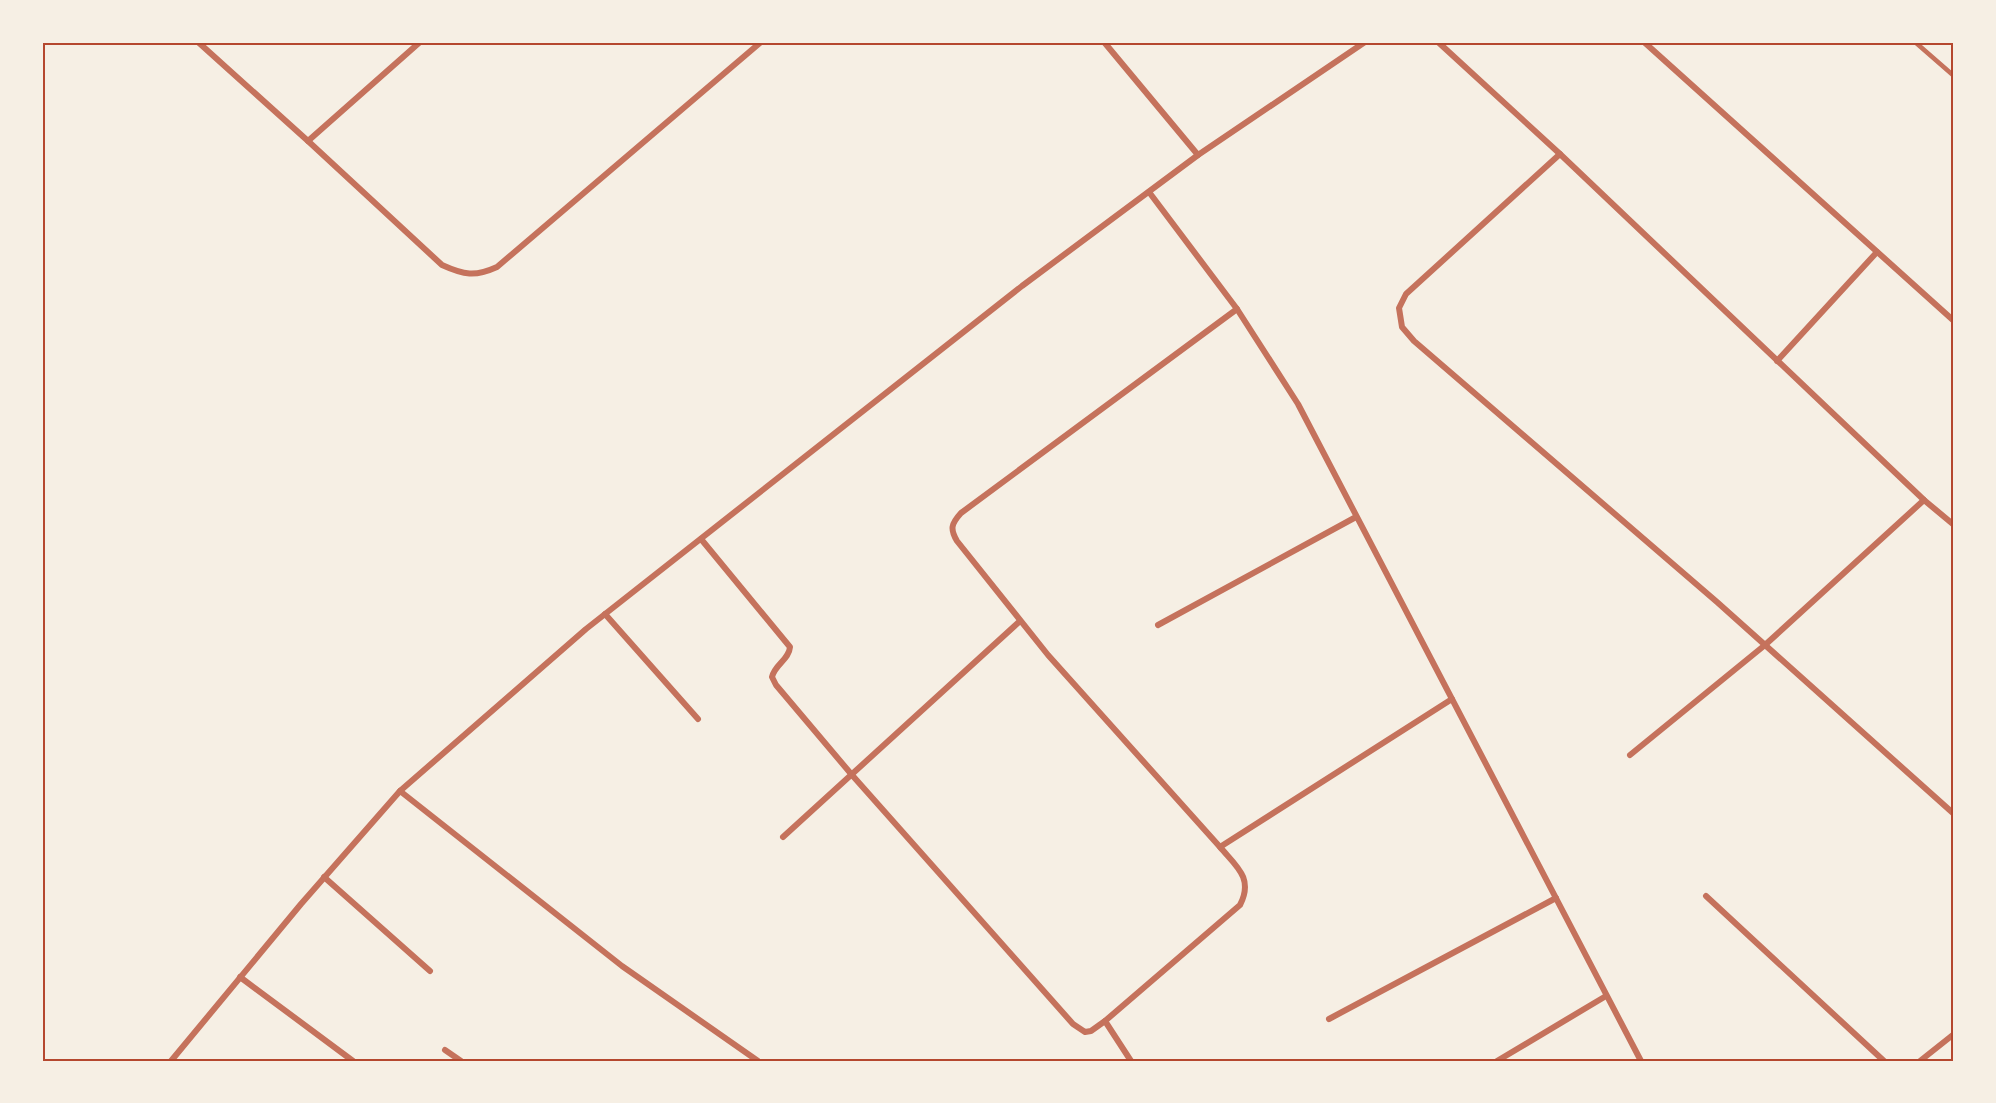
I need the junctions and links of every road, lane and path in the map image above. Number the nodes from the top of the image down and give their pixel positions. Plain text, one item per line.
1 (198, 42) edge
2 (420, 42) edge
3 (761, 42) edge
4 (1104, 42) edge
5 (1365, 42) edge
6 (1438, 42) edge
7 (1644, 42) edge
8 (1915, 42) edge
9 (1954, 76) edge
10 (308, 141) junction
11 (1198, 154) junction
12 (1560, 154) junction
13 (1149, 192) junction
14 (1877, 252) junction
15 (1237, 309) junction
16 (1954, 321) edge
17 (1778, 361) junction
18 (1924, 500) junction
19 (1356, 517) junction
20 (1954, 525) edge
21 (701, 539) junction
22 (604, 614) junction
23 (1020, 621) junction
24 (1158, 625) dead end
25 (1765, 645) junction
26 (1452, 699) junction
27 (698, 719) dead end
28 (1630, 755) dead end
29 (852, 775) junction
30 (400, 791) junction
31 (1954, 814) edge
32 (783, 837) dead end
33 (1220, 847) junction
34 (324, 877) junction
35 (1706, 896) dead end
36 (1556, 898) junction
37 (430, 971) dead end
38 (240, 977) junction
39 (1606, 996) junction
40 (1329, 1019) dead end
41 (1105, 1021) junction
42 (1954, 1034) edge
43 (445, 1050) dead end
44 (171, 1061) edge
45 (353, 1061) edge
46 (461, 1061) edge
47 (758, 1061) edge
48 (1131, 1061) edge
49 (1497, 1061) edge
50 (1641, 1061) edge
51 (1884, 1061) edge
52 (1920, 1061) edge

1 - 10 street
2 - 10 street
3 - 10 street
4 - 11 street
5 - 11 street
6 - 12 street
7 - 14 street
8 - 9 lane
11 - 13 street
12 - 17 street
12 - 25 street
13 - 15 street
13 - 21 street
14 - 16 street
14 - 17 street
15 - 19 street
15 - 23 street
17 - 18 street
18 - 20 street
18 - 25 street
19 - 24 street
19 - 26 street
21 - 22 street
21 - 29 street
22 - 27 street
22 - 30 street
23 - 29 street
23 - 33 street
25 - 28 street
25 - 31 street
26 - 33 street
26 - 36 street
29 - 32 street
29 - 41 street
30 - 34 street
30 - 47 street
33 - 41 street
34 - 37 street
34 - 38 street
35 - 51 street
36 - 39 street
36 - 40 street
38 - 44 street
38 - 45 street
39 - 49 street
39 - 50 street
41 - 48 street
42 - 52 street
43 - 46 street

